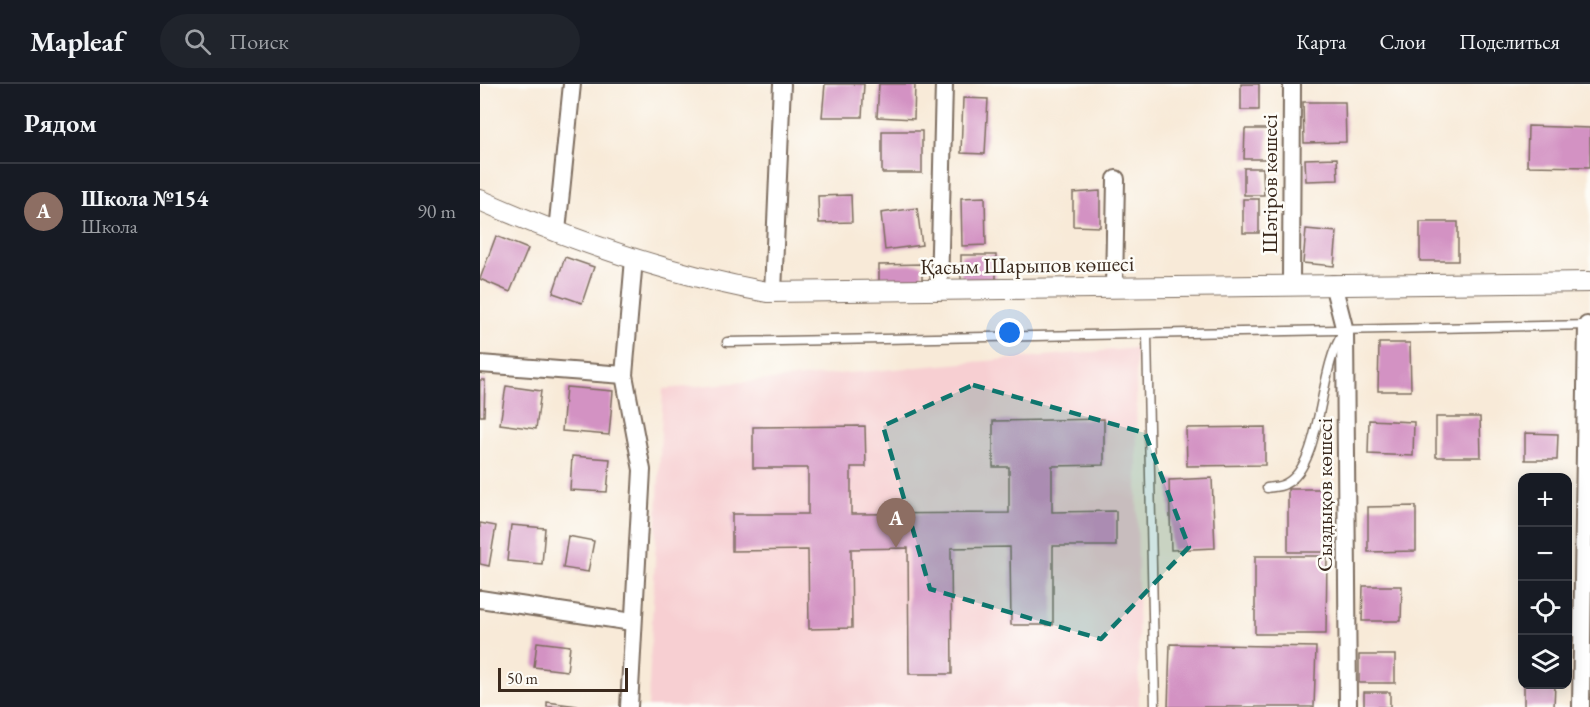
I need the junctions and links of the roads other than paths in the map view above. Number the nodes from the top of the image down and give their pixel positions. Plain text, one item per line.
1 (572, 84) edge
2 (782, 84) edge
3 (944, 84) edge
4 (1292, 84) edge
5 (1116, 179) dead end
6 (480, 200) edge
7 (557, 231) junction
8 (634, 259) junction
9 (1590, 282) edge
10 (1291, 284) junction
11 (1333, 284) junction
12 (1114, 288) junction
13 (939, 291) junction
14 (773, 292) junction
15 (1589, 325) edge
16 (1345, 331) junction
17 (1147, 335) junction
18 (727, 342) dead end
19 (480, 364) edge
20 (624, 375) junction
21 (1587, 481) edge
22 (1267, 488) dead end
23 (480, 599) edge
24 (632, 622) junction
25 (629, 707) edge
26 (1155, 707) edge
27 (1348, 707) edge
28 (1581, 707) edge

1 - 7 street
2 - 14 street
3 - 13 street
4 - 10 street, Шәгіров көшесі
5 - 12 street
6 - 7 street, Қасым Шарыпов көшесі
7 - 8 street, Қасым Шарыпов көшесі
8 - 14 street, Қасым Шарыпов көшесі
8 - 20 street
9 - 11 street, Қасым Шарыпов көшесі
10 - 11 street, Қасым Шарыпов көшесі
10 - 12 street, Қасым Шарыпов көшесі
11 - 16 street, Сыздықов көшесі
12 - 13 street, Қасым Шарыпов көшесі
13 - 14 street, Қасым Шарыпов көшесі
15 - 16 lane
15 - 21 street
16 - 17 lane
16 - 22 lane
16 - 27 street, Сыздықов көшесі
17 - 18 lane
17 - 26 lane
19 - 20 street
20 - 24 street
21 - 28 street
23 - 24 street
24 - 25 street

